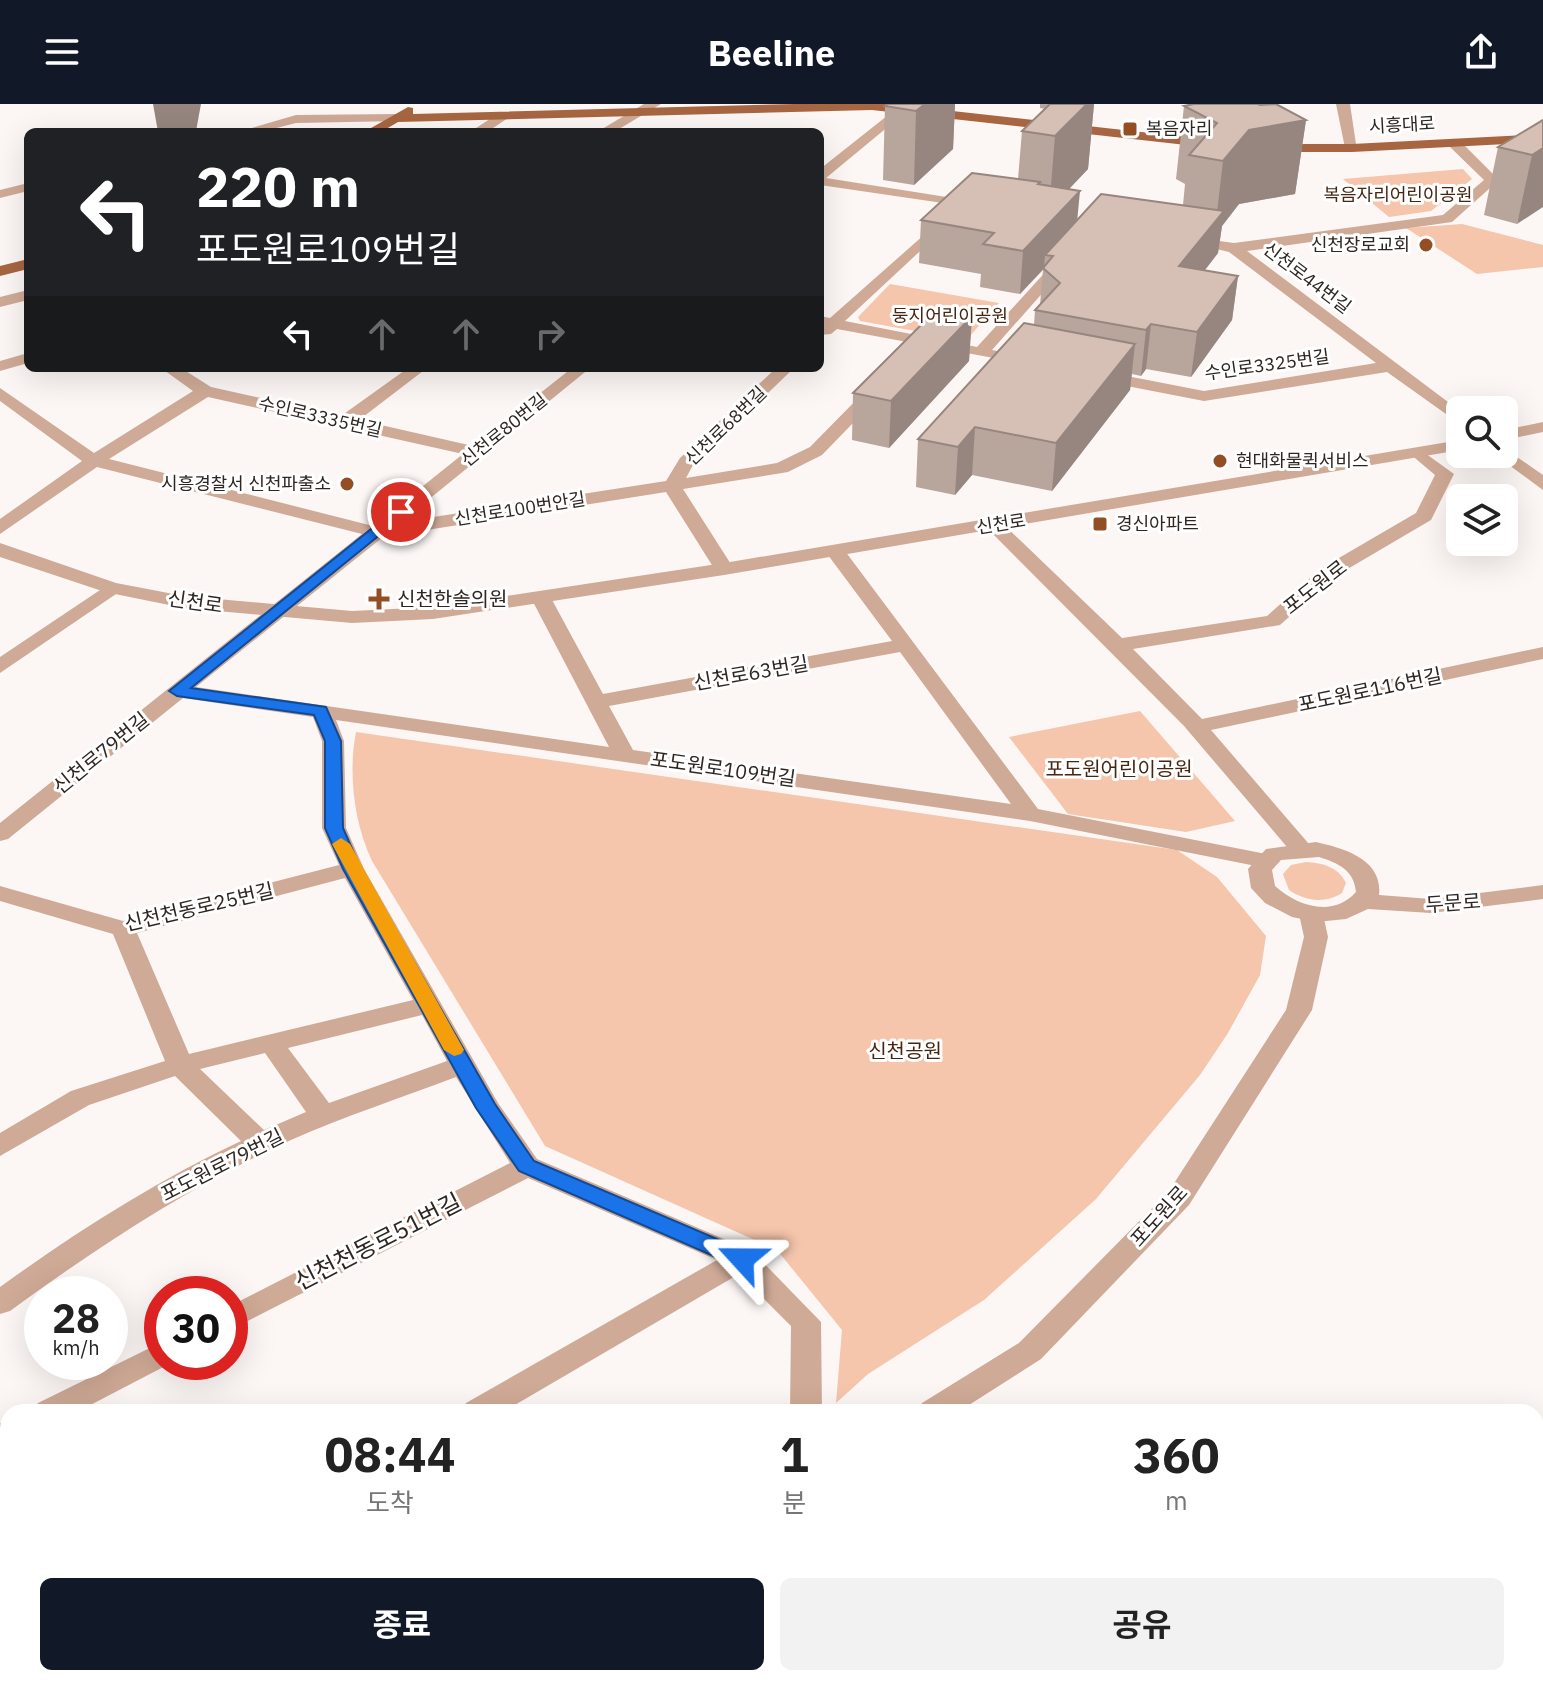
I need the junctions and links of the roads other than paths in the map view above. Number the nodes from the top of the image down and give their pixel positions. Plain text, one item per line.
1 (420, 104) edge
2 (459, 104) edge
3 (654, 104) edge
4 (1343, 104) edge
5 (769, 106) edge
6 (902, 108) junction
7 (641, 113) junction
8 (504, 116) junction
9 (430, 118) junction
10 (398, 125) edge
11 (261, 128) edge
12 (484, 128) edge
13 (612, 128) edge
14 (1543, 138) edge
15 (1520, 140) junction
16 (1454, 143) junction
17 (1230, 145) edge
18 (1543, 146) edge
19 (1260, 148) edge
20 (1352, 148) junction
21 (824, 175) edge
22 (824, 179) edge
23 (24, 188) edge
24 (0, 194) edge
25 (963, 204) junction
26 (994, 209) edge
27 (1172, 238) edge
28 (1076, 247) edge
29 (1234, 248) junction
30 (24, 251) edge
31 (0, 257) edge
32 (24, 268) edge
33 (0, 271) edge
34 (24, 296) edge
35 (0, 302) edge
36 (824, 327) edge
37 (980, 353) junction
38 (24, 359) edge
39 (1040, 364) edge
40 (0, 366) edge
41 (1390, 366) junction
42 (175, 372) edge
43 (414, 372) edge
44 (577, 372) edge
45 (782, 372) edge
46 (1084, 373) edge
47 (892, 375) edge
48 (205, 391) junction
49 (0, 393) edge
50 (1446, 408) edge
51 (345, 422) junction
52 (1543, 427) edge
53 (1518, 432) edge
54 (1446, 448) edge
55 (476, 452) junction
56 (1418, 453) junction
57 (94, 461) junction
58 (1518, 464) edge
59 (1543, 484) edge
60 (672, 486) junction
61 (993, 525) junction
62 (0, 528) edge
63 (376, 532) junction
64 (0, 549) edge
65 (835, 551) junction
66 (724, 569) junction
67 (112, 588) junction
68 (541, 598) junction
69 (277, 611) junction
70 (905, 645) junction
71 (1118, 645) junction
72 (1543, 653) edge
73 (0, 667) edge
74 (177, 691) junction
75 (596, 702) junction
76 (321, 711) junction
77 (1198, 726) junction
78 (624, 754) junction
79 (1030, 814) junction
80 (0, 834) edge
81 (1301, 849) junction
82 (1266, 861) junction
83 (352, 869) junction
84 (1543, 892) edge
85 (0, 893) edge
86 (1363, 901) junction
87 (1311, 914) junction
88 (123, 929) junction
89 (429, 1005) junction
90 (271, 1043) junction
91 (180, 1065) junction
92 (463, 1065) junction
93 (324, 1117) junction
94 (261, 1144) junction
95 (0, 1146) edge
96 (527, 1166) junction
97 (742, 1259) junction
98 (0, 1303) edge
99 (248, 1310) edge
100 (144, 1363) edge
101 (65, 1404) edge
102 (491, 1404) edge
103 (806, 1404) edge
104 (946, 1404) edge

1 - 10 main road
2 - 9 main road
3 - 7 street
4 - 20 street, 시흥대로
5 - 6 main road
5 - 7 main road
6 - 17 main road
6 - 21 street
7 - 8 main road
7 - 13 street
8 - 9 main road
8 - 12 street
9 - 10 main road
10 - 11 street
14 - 15 main road, 시흥대로
15 - 16 main road, 시흥대로
15 - 18 street, 시흥대로
16 - 20 main road, 시흥대로
16 - 29 street, 시흥대로
19 - 20 main road, 시흥대로
22 - 25 street
23 - 24 street
25 - 26 street
25 - 36 street
27 - 29 street, 신천로44번길
28 - 37 street
29 - 41 street, 신천로44번길
30 - 31 main road
32 - 33 main road
34 - 35 street
36 - 37 street
37 - 39 street
38 - 40 street
41 - 46 street, 수인로3325번길
41 - 50 street, 신천로44번길
42 - 48 street, 수인로3335번길
43 - 51 street
44 - 55 street, 신천로80번길
45 - 60 street, 신천로68번길
47 - 60 street, 신천로100번안길
48 - 51 street, 수인로3335번길
48 - 57 street
49 - 57 street, 신천로100번안길
51 - 55 street, 수인로3335번길
52 - 53 street
54 - 56 street, 신천로
55 - 63 street, 신천로80번길
56 - 61 street, 신천로
56 - 71 street, 포도원로
57 - 62 street
57 - 63 street, 신천로100번안길
58 - 59 street
60 - 63 street, 신천로100번안길
60 - 66 street, 신천로68번길
61 - 65 street, 신천로
61 - 71 street
63 - 69 street, 신천로80번길
64 - 67 street, 신천로
65 - 66 street, 신천로
65 - 70 street
66 - 68 street, 신천로
67 - 69 street, 신천로
67 - 73 street
68 - 69 street, 신천로
68 - 75 street
69 - 74 street, 신천로79번길
70 - 75 street, 신천로63번길
70 - 79 street
71 - 77 street
72 - 77 street, 포도원로116번길
74 - 76 street, 포도원로109번길
74 - 80 street, 신천로79번길
75 - 78 street
76 - 78 street, 포도원로109번길
76 - 83 street
77 - 81 street
78 - 79 street, 포도원로109번길
79 - 82 street, 포도원로109번길
81 - 82 street
81 - 86 street
82 - 87 street
83 - 88 street, 신천천동로25번길
83 - 89 street
84 - 86 street, 두문로
85 - 88 street, 신천천동로25번길
86 - 87 street
87 - 104 street, 포도원로
88 - 91 street
89 - 90 street
89 - 92 street
90 - 91 street
90 - 93 street
91 - 94 street
91 - 95 street
92 - 93 street, 포도원로79번길
92 - 96 street
93 - 94 street, 포도원로79번길
94 - 98 street, 포도원로79번길
96 - 97 street
96 - 99 street, 신천천동로51번길
97 - 102 street
97 - 103 street
100 - 101 street

